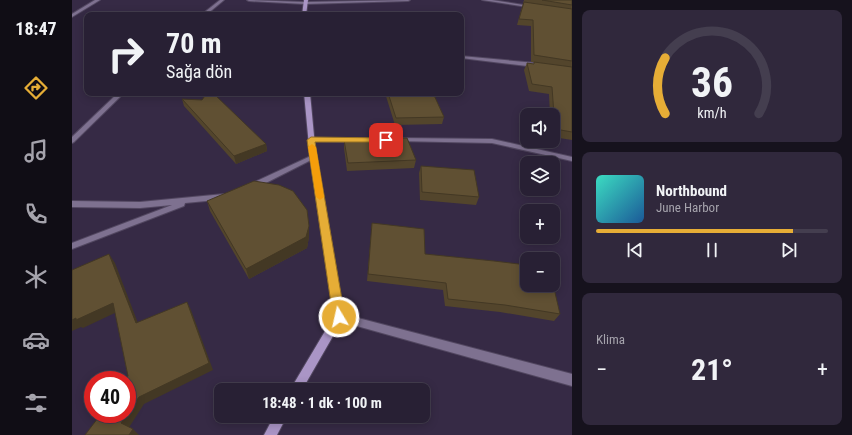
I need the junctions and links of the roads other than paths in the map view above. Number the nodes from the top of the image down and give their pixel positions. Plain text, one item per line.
1 (98, 0) edge
2 (222, 0) edge
3 (249, 0) edge
4 (408, 0) edge
5 (484, 0) edge
6 (305, 1) edge
7 (543, 9) edge
8 (207, 12) edge
9 (304, 12) edge
10 (72, 16) edge
11 (464, 57) edge
12 (539, 66) edge
13 (118, 96) edge
14 (307, 96) edge
15 (311, 140) junction
16 (366, 140) edge
17 (390, 140) edge
18 (72, 141) edge
19 (314, 157) junction
20 (572, 159) edge
21 (191, 200) junction
22 (72, 204) edge
23 (72, 246) edge
24 (339, 317) junction
25 (572, 380) edge
26 (300, 383) edge
27 (279, 423) edge
28 (275, 433) edge

1 - 10 street
2 - 8 street
3 - 6 street
4 - 6 street
5 - 7 street
6 - 9 street
11 - 12 street
13 - 18 street
14 - 15 street
15 - 16 street
15 - 19 street
17 - 20 street
19 - 21 street
19 - 24 street
21 - 22 street
21 - 23 street
24 - 25 street
24 - 26 street
27 - 28 street

